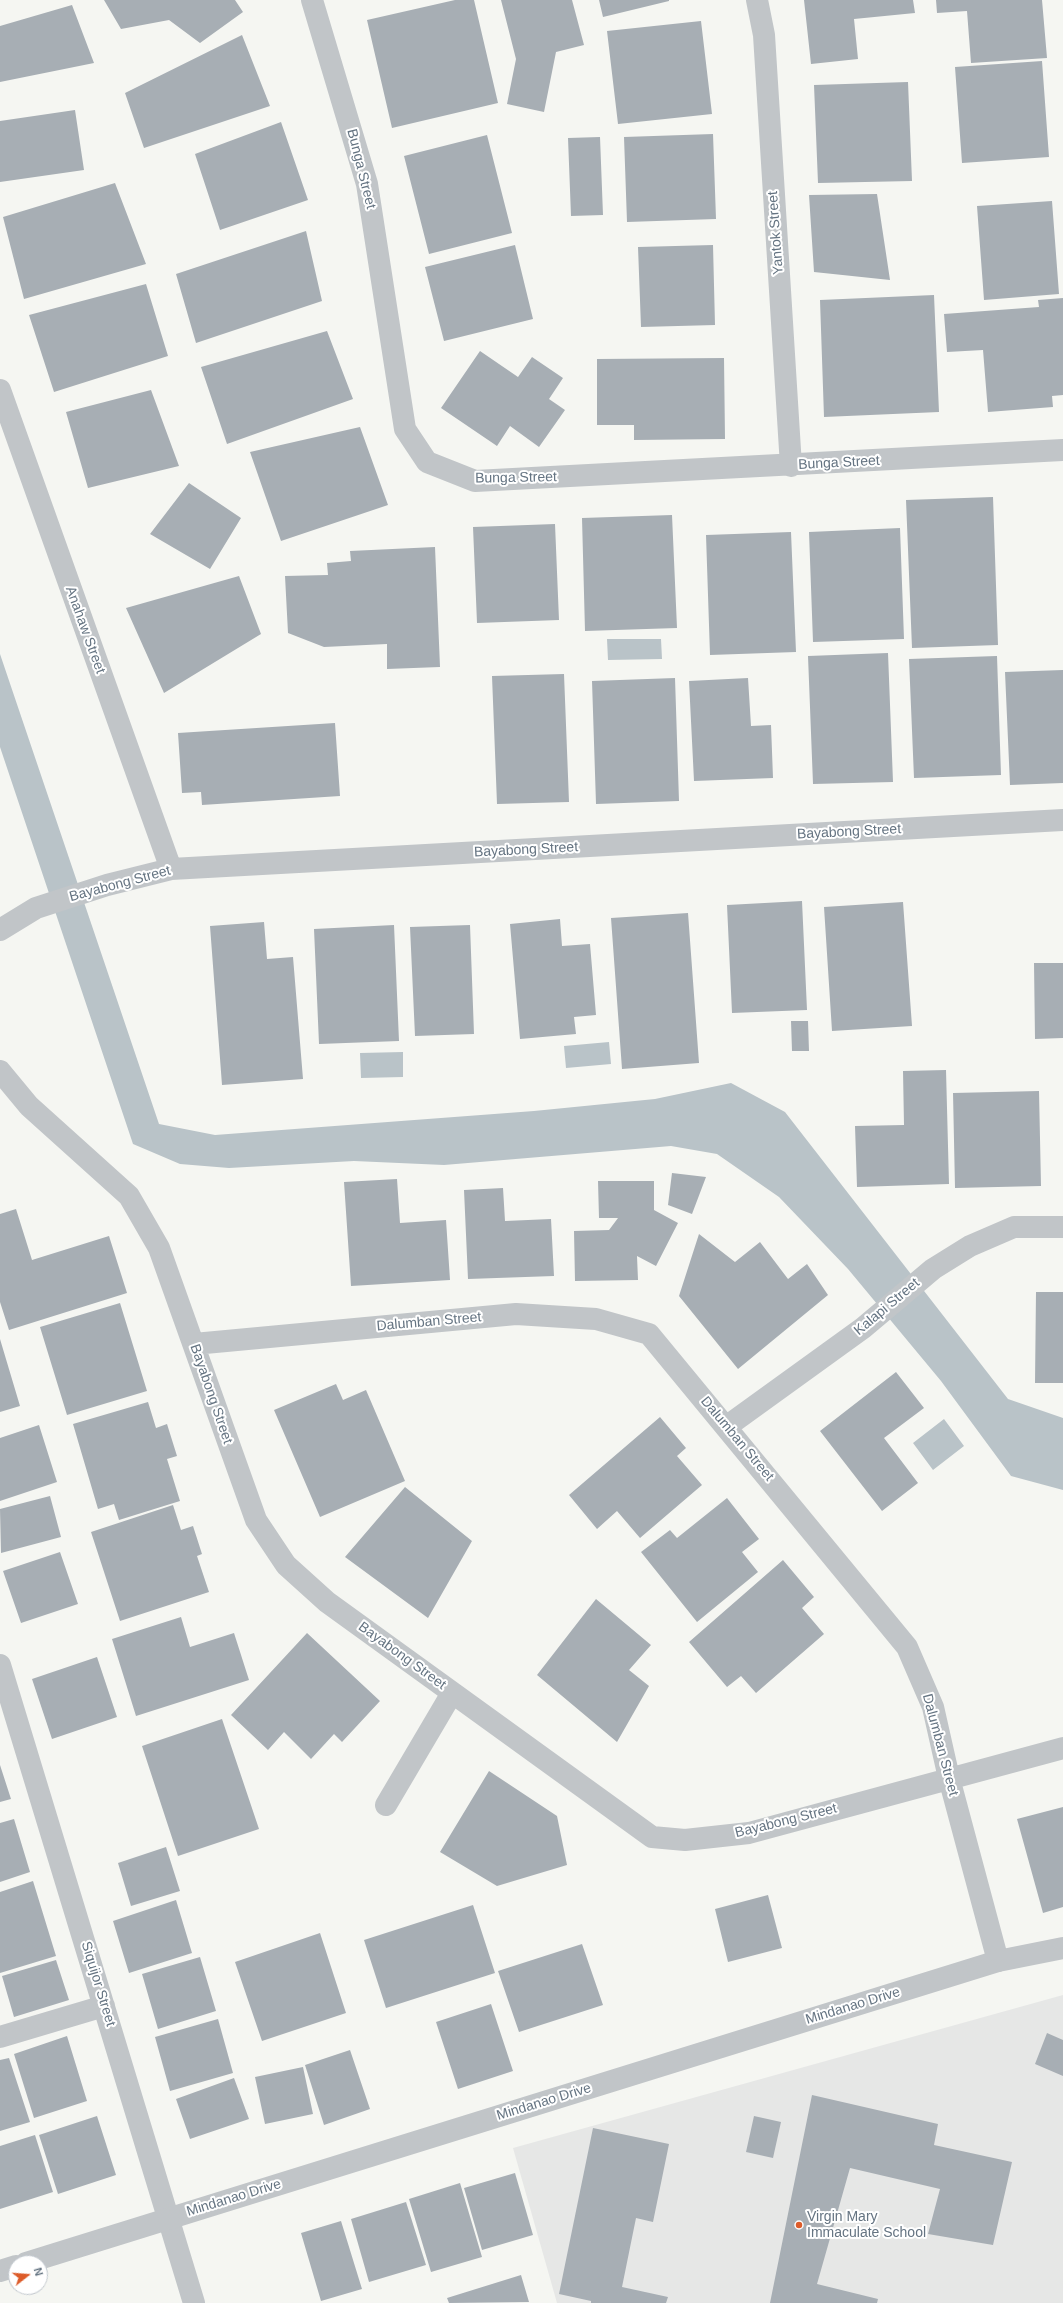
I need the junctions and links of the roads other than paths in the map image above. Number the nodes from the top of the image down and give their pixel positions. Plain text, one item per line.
1 (312, 0) edge
2 (757, 0) edge
3 (0, 390) edge
4 (1063, 450) edge
5 (791, 466) junction
6 (1063, 820) edge
7 (171, 869) junction
8 (0, 930) edge
9 (0, 1071) edge
10 (1063, 1227) edge
11 (194, 1344) junction
12 (726, 1427) junction
13 (0, 1666) edge
14 (452, 1693) junction
15 (1063, 1748) edge
16 (949, 1778) junction
17 (386, 1805) dead end
18 (1063, 1948) edge
19 (998, 1961) junction
20 (104, 2006) junction
21 (0, 2037) edge
22 (168, 2219) junction
23 (48, 2256) edge
24 (194, 2303) edge

1 - 5 street, Bunga Street
2 - 5 street, Yantok Street
3 - 7 street, Anahaw Street
4 - 5 street, Bunga Street
6 - 7 street, Bayabong Street
7 - 8 street, Bayabong Street
9 - 11 street, Bayabong Street
10 - 12 street, Kalapi Street
11 - 12 street, Dalumban Street
11 - 14 street, Bayabong Street
12 - 16 street, Dalumban Street
13 - 20 street, Siquijor Street
14 - 16 street, Bayabong Street
14 - 17 street
15 - 16 street, Bayabong Street
16 - 19 street, Dalumban Street
18 - 19 street, Mindanao Drive
19 - 22 street, Mindanao Drive
20 - 21 street
20 - 22 street, Siquijor Street
22 - 23 street, Mindanao Drive
22 - 24 street, Siquijor Street

